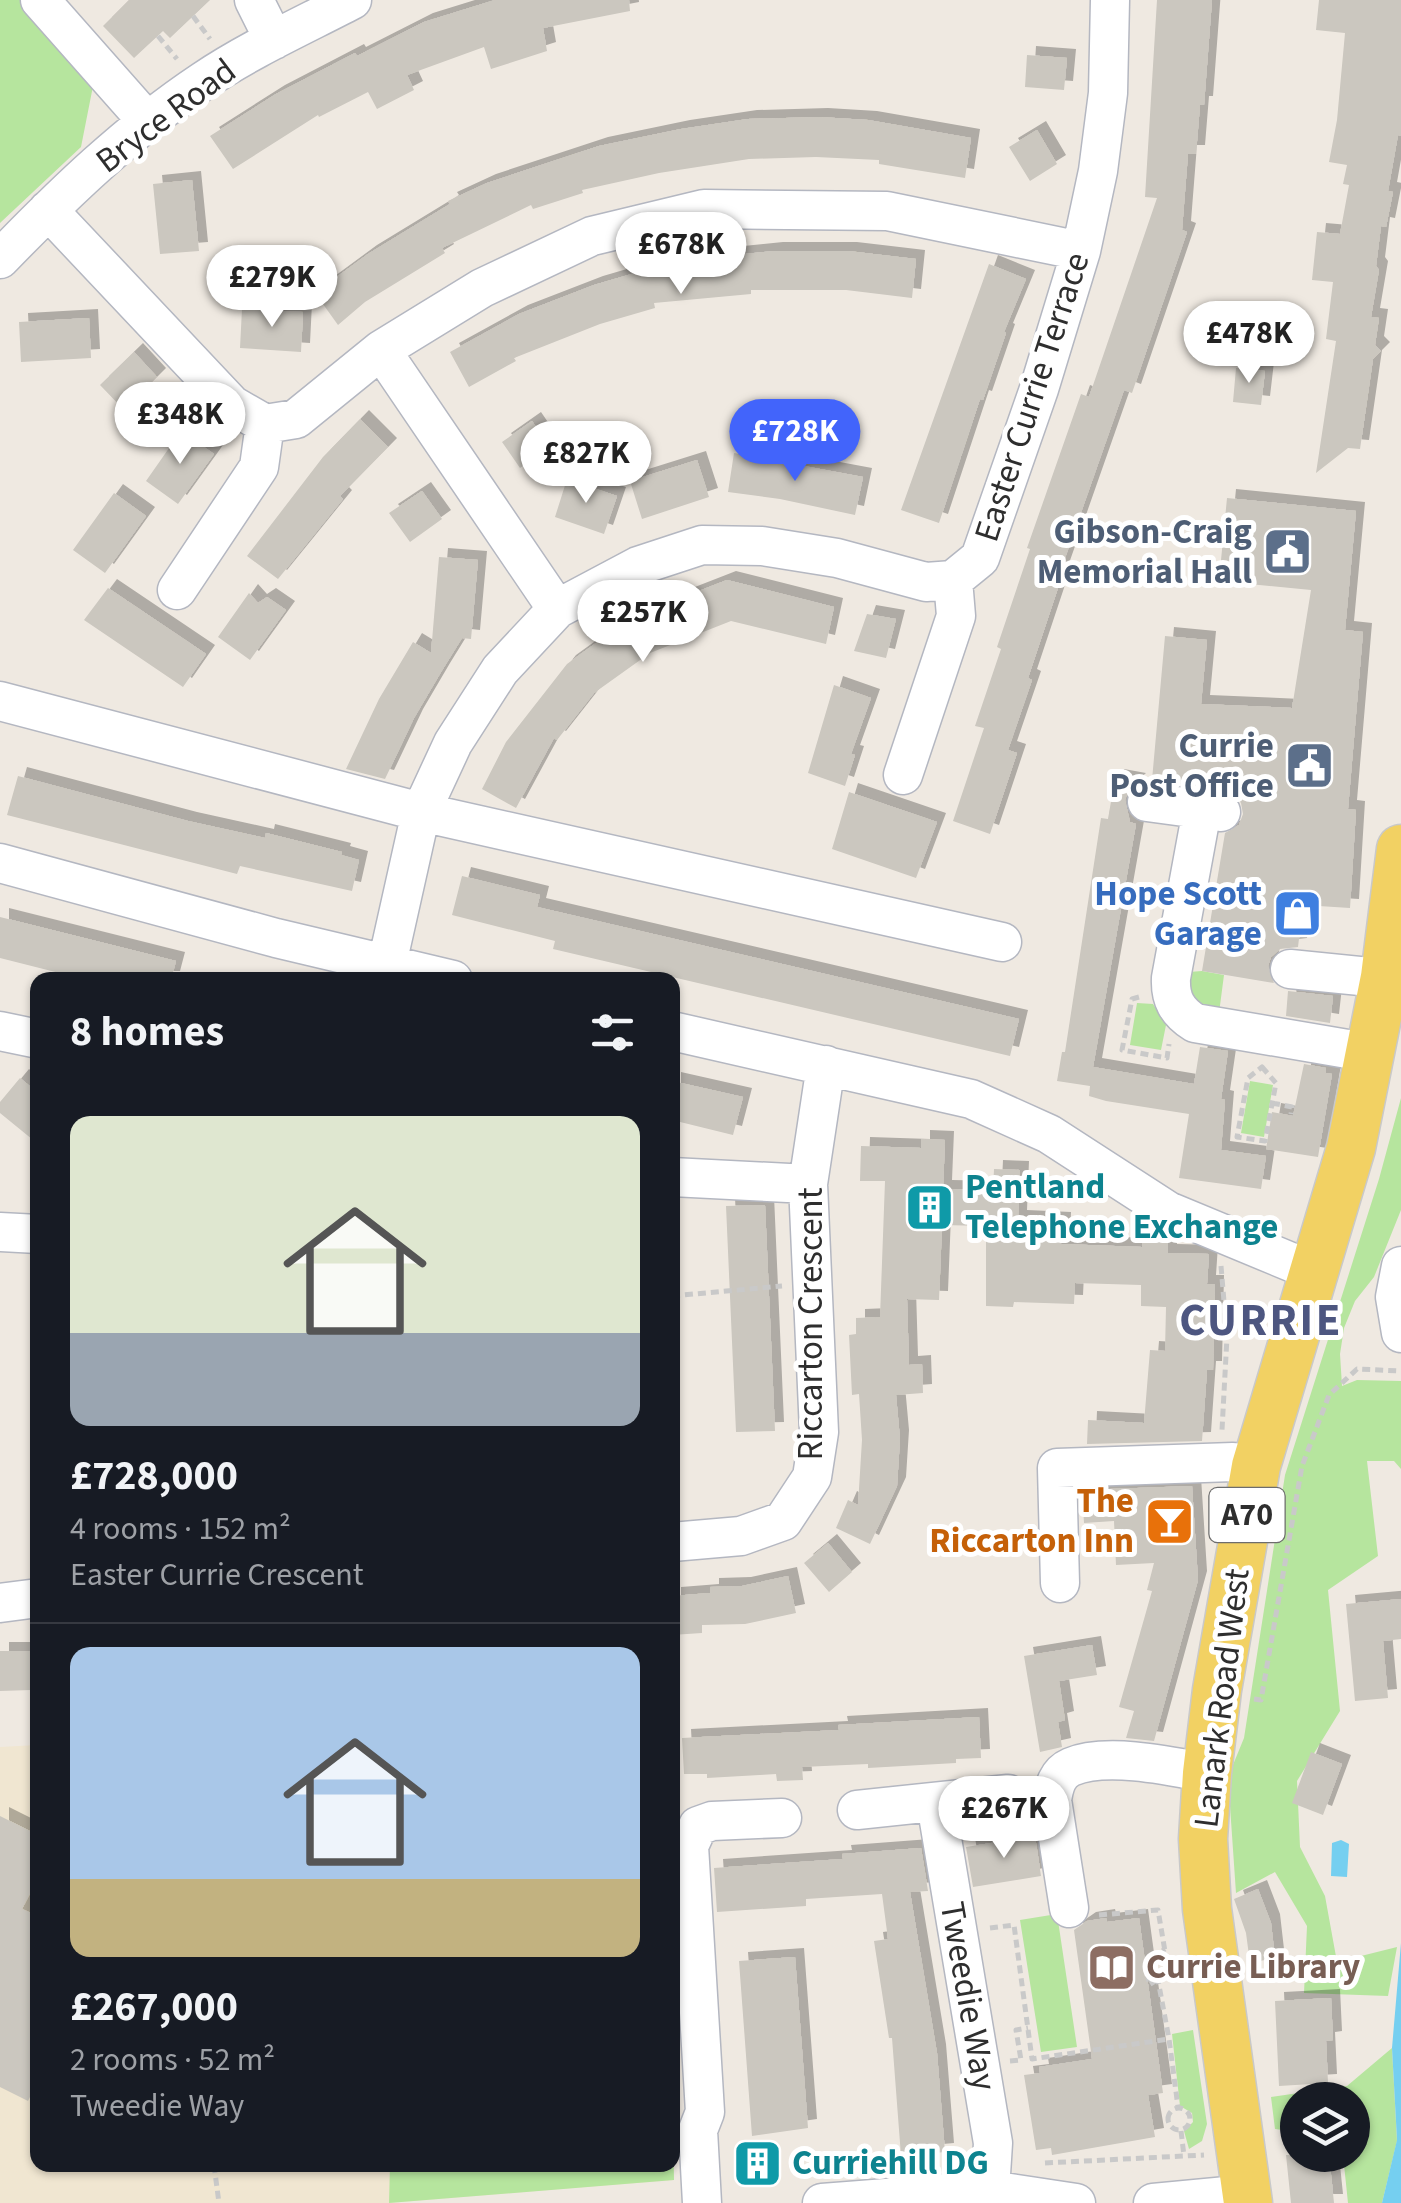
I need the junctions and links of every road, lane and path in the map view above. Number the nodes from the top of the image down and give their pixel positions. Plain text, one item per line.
1 (40, 0) edge
2 (254, 0) edge
3 (352, 0) edge
4 (1110, 0) edge
5 (274, 40) junction
6 (148, 121) junction
7 (48, 210) junction
8 (1081, 251) junction
9 (0, 259) edge
10 (381, 350) junction
11 (265, 424) junction
12 (953, 580) junction
13 (177, 590) dead end
14 (557, 609) junction
15 (0, 701) edge
16 (903, 775) dead end
17 (1147, 802) dead end
18 (421, 812) junction
19 (1401, 849) edge
20 (0, 863) edge
21 (1002, 942) dead end
22 (387, 964) junction
23 (1290, 969) dead end
24 (420, 972) edge
25 (1393, 978) edge
26 (0, 1031) edge
27 (680, 1033) edge
28 (30, 1037) edge
29 (1371, 1053) junction
30 (826, 1065) junction
31 (1267, 1068) junction
32 (1292, 1114) dead end
33 (680, 1176) edge
34 (808, 1184) junction
35 (0, 1232) edge
36 (30, 1234) edge
37 (1218, 1234) junction
38 (1401, 1266) edge
39 (1314, 1272) junction
40 (810, 1284) junction
41 (680, 1295) edge
42 (1401, 1332) edge
43 (1401, 1371) edge
44 (1238, 1464) junction
45 (680, 1541) edge
46 (1060, 1583) dead end
47 (30, 1599) edge
48 (0, 1603) edge
49 (1217, 1690) junction
50 (1207, 1773) junction
51 (1008, 1794) dead end
52 (936, 1803) junction
53 (857, 1810) dead end
54 (782, 1818) dead end
55 (1070, 1908) joint
56 (958, 1932) junction
57 (1165, 1948) junction
58 (1158, 1980) junction
59 (1168, 2038) junction
60 (1032, 2059) junction
61 (1020, 2060) dead end
62 (1178, 2108) junction
63 (1181, 2130) junction
64 (1184, 2156) junction
65 (215, 2172) edge
66 (991, 2178) junction
67 (1246, 2184) edge
68 (835, 2202) edge
69 (219, 2203) edge
70 (702, 2203) edge
71 (1076, 2203) edge
72 (1153, 2203) edge

1 - 6 street
2 - 5 street
3 - 5 street, Bryce Road
4 - 8 street, Easter Currie Terrace
5 - 6 street, Bryce Road
6 - 7 street, Bryce Road
7 - 9 street, Bryce Road
7 - 11 street
8 - 10 street
8 - 12 street, Easter Currie Terrace
10 - 11 street
10 - 14 street
11 - 13 street
12 - 14 street
12 - 16 street, Easter Currie Terrace
14 - 18 street
15 - 18 street
17 - 31 street
18 - 21 street
18 - 22 street
19 - 25 main road, Lanark Road West / A70
20 - 22 street
22 - 24 street
23 - 25 street
25 - 29 main road, Lanark Road West / A70
26 - 28 street
27 - 30 street
29 - 31 street
29 - 39 main road, Lanark Road West / A70
30 - 34 street, Riccarton Crescent
30 - 37 street
31 - 31 path
31 - 32 path
33 - 34 street
34 - 40 street, Riccarton Crescent
35 - 36 street
37 - 39 street
37 - 44 path
38 - 42 street
39 - 44 main road, Lanark Road West / A70
40 - 41 path
40 - 45 street, Riccarton Crescent
43 - 49 path
44 - 46 street
44 - 49 main road, Lanark Road West / A70
47 - 48 street
49 - 50 main road, Lanark Road West / A70
50 - 55 street
50 - 67 main road, Lanark Road West / A70
51 - 52 street
52 - 53 street
52 - 56 street, Tweedie Way
54 - 70 street
55 - 57 path
56 - 60 path
56 - 66 street, Tweedie Way
57 - 58 path
57 - 58 path
58 - 59 path
59 - 60 path
59 - 62 path
60 - 61 path
62 - 63 path
62 - 63 path
63 - 64 path
64 - 66 path
64 - 67 path
65 - 69 path
66 - 68 street
66 - 71 street
67 - 72 street

